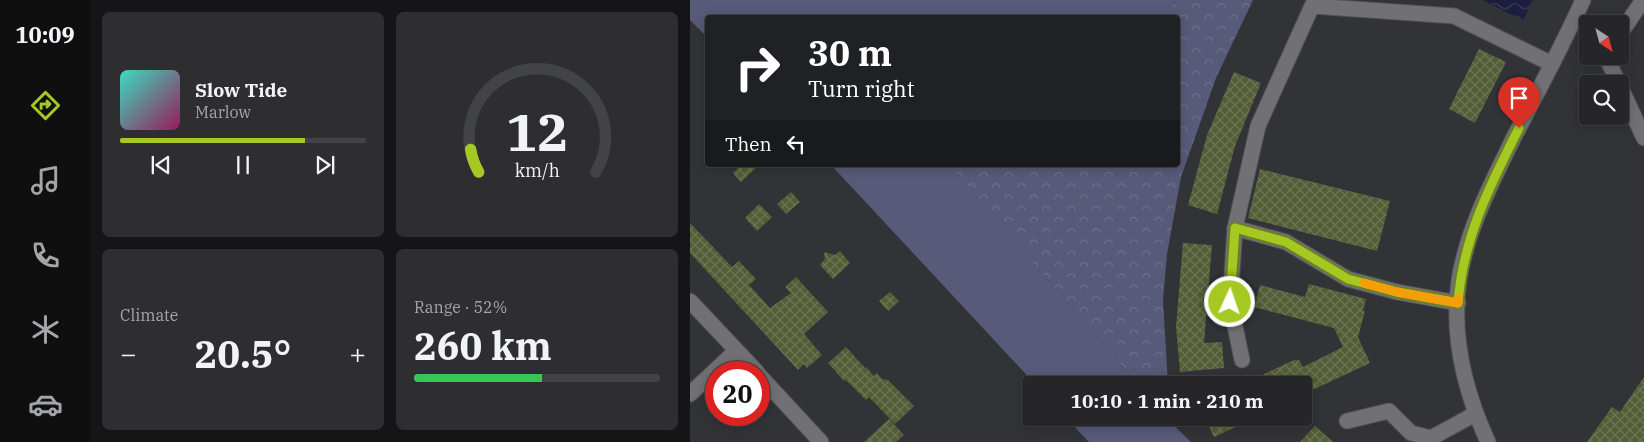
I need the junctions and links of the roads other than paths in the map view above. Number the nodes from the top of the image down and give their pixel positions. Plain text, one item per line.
1 (1583, 0) edge
2 (1643, 0) edge
3 (1629, 21) edge
4 (1552, 64) junction
5 (1629, 106) edge
6 (1644, 138) edge
7 (1235, 228) junction
8 (690, 300) edge
9 (1458, 303) junction
10 (736, 350) junction
11 (1242, 360) dead end
12 (746, 361) edge
13 (770, 387) edge
14 (690, 394) edge
15 (1476, 414) junction
16 (1347, 420) dead end
17 (821, 442) edge
18 (1488, 442) edge

1 - 4 street
2 - 3 street
4 - 7 street
4 - 9 street
5 - 6 street
7 - 9 street
7 - 11 street
8 - 10 street
9 - 15 street
10 - 12 street
10 - 14 street
13 - 17 street
15 - 16 street
15 - 18 street

